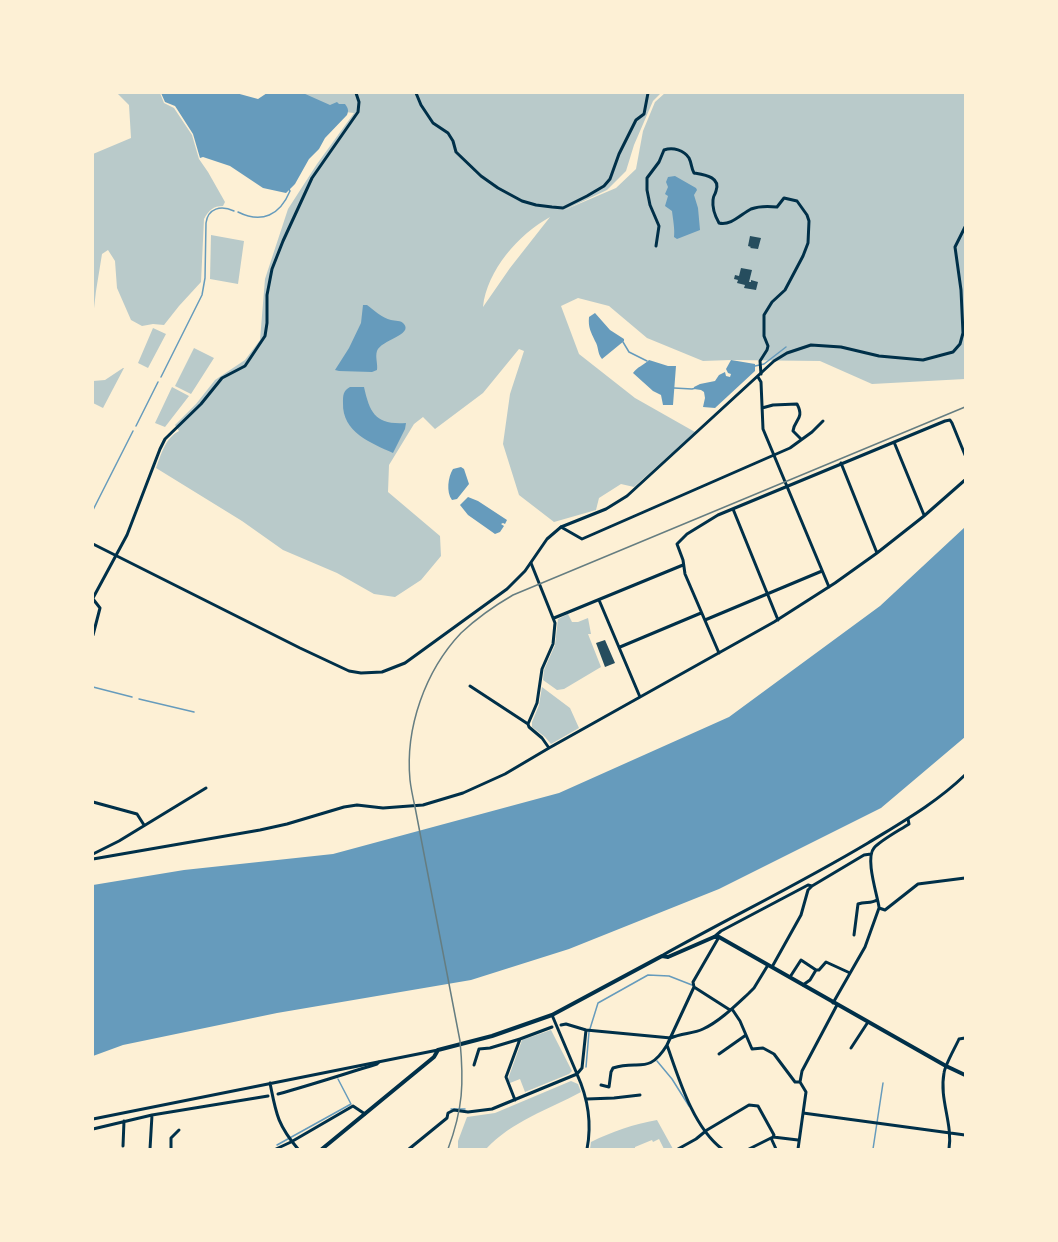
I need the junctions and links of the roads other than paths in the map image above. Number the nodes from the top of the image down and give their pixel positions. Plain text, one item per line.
1 (356, 93) edge
2 (416, 93) edge
3 (648, 93) edge
4 (965, 227) edge
5 (656, 246) dead end
6 (759, 375) junction
7 (762, 408) junction
8 (823, 421) dead end
9 (802, 440) junction
10 (894, 442) junction
11 (965, 455) edge
12 (773, 456) junction
13 (841, 463) junction
14 (965, 480) edge
15 (787, 485) junction
16 (733, 509) junction
17 (924, 516) junction
18 (561, 527) junction
19 (93, 544) edge
20 (877, 553) junction
21 (116, 556) junction
22 (531, 563) junction
23 (683, 565) junction
24 (822, 571) junction
25 (829, 587) junction
26 (768, 594) junction
27 (93, 598) edge
28 (599, 600) junction
29 (702, 613) junction
30 (554, 618) junction
31 (705, 620) junction
32 (778, 620) junction
33 (93, 635) edge
34 (620, 648) junction
35 (719, 653) junction
36 (470, 686) dead end
37 (640, 698) junction
38 (528, 724) junction
39 (549, 748) junction
40 (965, 775) edge
41 (206, 788) dead end
42 (93, 802) edge
43 (908, 819) junction
44 (144, 825) junction
45 (93, 854) edge
46 (871, 854) junction
47 (93, 859) edge
48 (965, 878) edge
49 (812, 886) junction
50 (877, 900) junction
51 (879, 908) junction
52 (854, 935) dead end
53 (717, 937) junction
54 (662, 956) junction
55 (770, 966) junction
56 (816, 970) junction
57 (850, 973) junction
58 (790, 978) junction
59 (803, 986) junction
60 (694, 987) junction
61 (835, 1004) junction
62 (731, 1009) junction
63 (552, 1015) junction
64 (868, 1022) junction
65 (561, 1025) dead end
66 (552, 1027) dead end
67 (586, 1030) junction
68 (746, 1035) junction
69 (671, 1038) junction
70 (965, 1038) edge
71 (520, 1039) junction
72 (667, 1045) junction
73 (851, 1048) dead end
74 (438, 1050) junction
75 (720, 1054) dead end
76 (380, 1061) junction
77 (474, 1065) dead end
78 (946, 1066) junction
79 (577, 1074) junction
80 (965, 1075) edge
81 (800, 1082) junction
82 (270, 1083) junction
83 (601, 1085) dead end
84 (278, 1094) dead end
85 (640, 1095) dead end
86 (268, 1096) dead end
87 (586, 1099) junction
88 (515, 1100) junction
89 (803, 1113) junction
90 (365, 1114) junction
91 (152, 1115) junction
92 (93, 1119) edge
93 (124, 1121) junction
94 (93, 1129) edge
95 (179, 1130) dead end
96 (705, 1132) junction
97 (951, 1133) junction
98 (965, 1135) edge
99 (772, 1137) junction
100 (799, 1140) junction
101 (291, 1142) junction
102 (123, 1146) dead end
103 (150, 1149) edge
104 (171, 1149) edge
105 (276, 1149) edge
106 (297, 1149) edge
107 (322, 1149) edge
108 (409, 1149) edge
109 (587, 1149) edge
110 (678, 1149) edge
111 (722, 1149) edge
112 (749, 1149) edge
113 (776, 1149) edge
114 (798, 1149) edge
115 (949, 1149) edge

1 - 21 street
2 - 3 street
4 - 6 street
5 - 6 street
6 - 7 street
6 - 18 street
7 - 9 street
7 - 12 street
8 - 9 street
9 - 12 street
10 - 11 street
10 - 13 street
10 - 17 street
12 - 15 street
12 - 18 street
13 - 15 street
13 - 20 street
14 - 17 street
15 - 16 street
15 - 24 street
16 - 23 street
16 - 26 street
17 - 20 street
18 - 22 street
19 - 21 street
20 - 25 street
21 - 22 street
21 - 27 street
22 - 30 street
23 - 28 street
23 - 29 street
24 - 25 street
24 - 26 street
25 - 32 street
26 - 31 street
26 - 32 street
27 - 33 street
28 - 30 street
28 - 34 street
29 - 31 street
29 - 34 street
30 - 38 street
31 - 35 street
32 - 35 street
34 - 37 street
35 - 37 street
36 - 38 street
37 - 39 street
38 - 39 street
39 - 47 street
40 - 43 street
41 - 44 street
42 - 44 street
43 - 46 street
43 - 54 street
44 - 45 street
46 - 49 street
46 - 50 street
48 - 51 street
49 - 53 street
49 - 55 street
50 - 51 street
50 - 52 street
51 - 57 street
53 - 54 main road
53 - 55 main road
53 - 60 street
54 - 63 main road
55 - 58 main road
55 - 62 street
56 - 57 street
56 - 58 street
56 - 59 street
57 - 61 street
58 - 59 main road
59 - 61 main road
60 - 62 street
60 - 69 street
61 - 64 main road
61 - 81 street
62 - 68 street
62 - 69 street
63 - 74 main road
63 - 79 street
64 - 73 street
64 - 78 main road
65 - 67 street
66 - 71 street
67 - 69 street
67 - 79 street
68 - 75 street
68 - 81 street
69 - 72 street
70 - 78 street
71 - 77 street
71 - 88 street
72 - 83 street
72 - 96 street
74 - 76 street
74 - 90 main road
76 - 82 street
76 - 84 street
78 - 80 main road
78 - 97 street
79 - 87 street
79 - 88 street
81 - 89 street
82 - 92 street
82 - 101 street
85 - 87 street
86 - 91 street
87 - 109 street
88 - 108 street
89 - 97 street
89 - 100 street
90 - 101 street
90 - 107 main road
91 - 93 street
91 - 103 street
93 - 94 street
93 - 102 street
95 - 104 street
96 - 99 street
96 - 110 street
96 - 111 street
97 - 98 street
97 - 115 street
99 - 100 street
99 - 112 street
99 - 113 street
100 - 114 street
101 - 105 street
101 - 106 street

